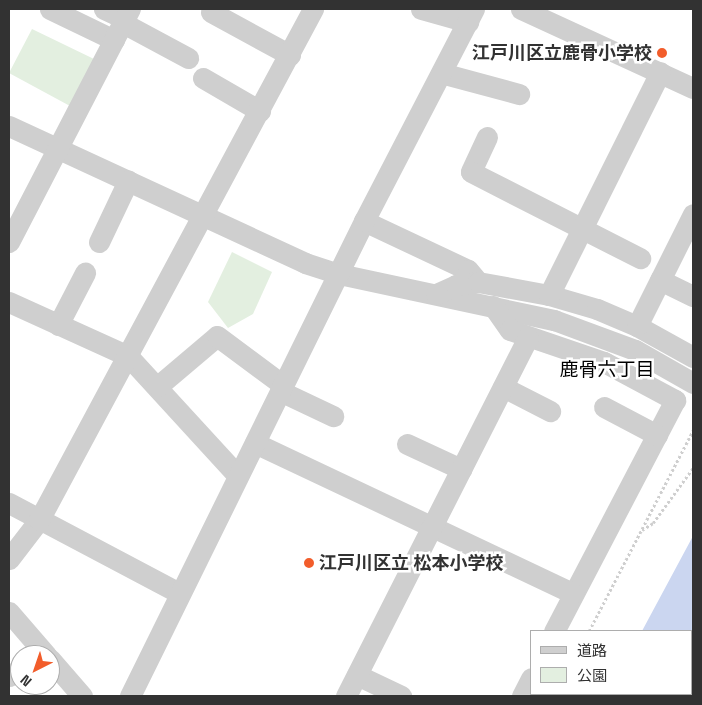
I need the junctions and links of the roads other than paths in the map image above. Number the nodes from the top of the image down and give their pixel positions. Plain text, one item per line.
1 (50, 9) edge
2 (104, 9) edge
3 (314, 9) edge
4 (421, 9) edge
5 (521, 9) edge
6 (211, 12) dead end
7 (471, 15) edge
8 (123, 22) edge
9 (290, 55) junction
10 (188, 58) dead end
11 (660, 72) junction
12 (441, 73) junction
13 (203, 78) dead end
14 (693, 88) edge
15 (519, 94) dead end
16 (260, 110) junction
17 (9, 126) edge
18 (487, 137) dead end
19 (58, 148) junction
20 (128, 181) junction
21 (693, 214) edge
22 (203, 216) junction
23 (364, 221) junction
24 (581, 229) junction
25 (9, 242) edge
26 (99, 242) dead end
27 (640, 258) dead end
28 (85, 273) dead end
29 (340, 274) junction
30 (660, 280) junction
31 (478, 282) junction
32 (436, 294) junction
33 (549, 295) junction
34 (693, 296) edge
35 (9, 302) edge
36 (493, 306) junction
37 (58, 325) junction
38 (637, 326) junction
39 (528, 337) junction
40 (128, 356) junction
41 (693, 357) edge
42 (685, 378) edge
43 (158, 386) junction
44 (282, 388) junction
45 (503, 388) junction
46 (604, 407) dead end
47 (550, 411) dead end
48 (333, 416) dead end
49 (657, 435) junction
50 (254, 443) junction
51 (407, 444) dead end
52 (461, 469) junction
53 (238, 475) junction
54 (9, 503) edge
55 (40, 520) junction
56 (431, 528) junction
57 (9, 559) edge
58 (179, 593) junction
59 (573, 593) junction
60 (9, 612) edge
61 (554, 630) edge
62 (37, 645) edge
63 (60, 672) edge
64 (357, 675) junction
65 (530, 680) edge
66 (82, 696) edge
67 (130, 696) edge
68 (346, 696) edge
69 (401, 696) edge
70 (522, 696) edge

1 - 8 street
2 - 8 street
3 - 9 street
4 - 7 street
5 - 11 street
6 - 9 street
7 - 12 street
8 - 10 street
8 - 19 street
9 - 16 street
11 - 14 street
11 - 24 street
12 - 15 street
12 - 23 street
13 - 16 street
16 - 22 street
17 - 19 street
18 - 24 street
19 - 20 street
19 - 25 street
20 - 22 street
20 - 26 street
21 - 30 street
22 - 29 street
22 - 40 street
23 - 29 street
23 - 31 street
24 - 27 street
24 - 33 street
28 - 37 street
29 - 32 street
29 - 44 street
30 - 34 street
30 - 38 street
31 - 32 street
31 - 33 street
32 - 36 street
33 - 38 street
35 - 37 street
36 - 39 street
36 - 42 street
37 - 40 street
38 - 41 street
39 - 45 street
39 - 49 street
40 - 43 street
40 - 55 street
43 - 44 street
43 - 53 street
44 - 48 street
44 - 50 street
45 - 47 street
45 - 52 street
46 - 49 street
49 - 59 street
50 - 53 street
50 - 56 street
51 - 52 street
52 - 56 street
53 - 58 street
54 - 55 street
55 - 57 street
55 - 58 street
56 - 59 street
56 - 64 street
58 - 67 street
59 - 61 street
60 - 62 street
63 - 66 street
64 - 68 street
64 - 69 street
65 - 70 street

